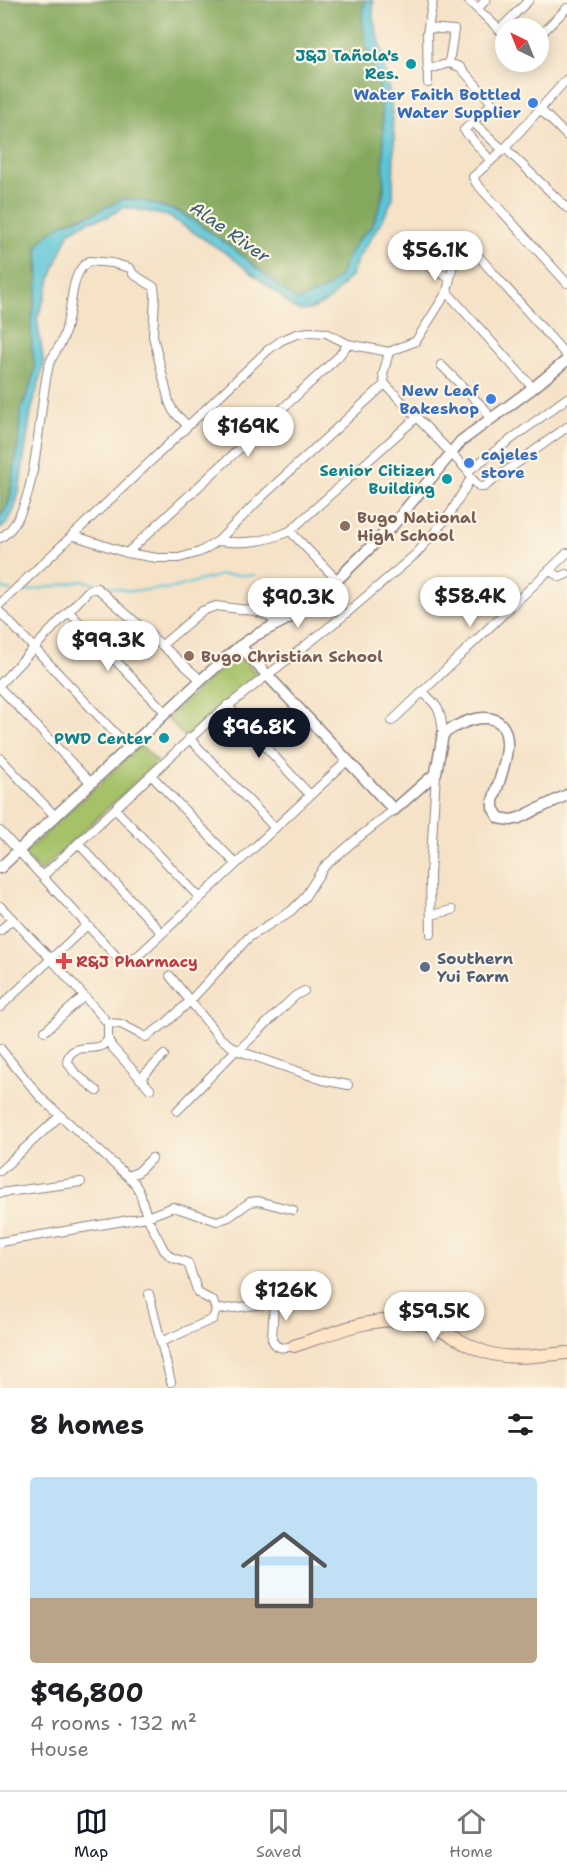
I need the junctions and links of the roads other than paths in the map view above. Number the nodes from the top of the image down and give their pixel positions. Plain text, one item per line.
1 (433, 0) edge
2 (468, 0) edge
3 (486, 0) edge
4 (529, 0) edge
5 (567, 8) edge
6 (477, 9) junction
7 (514, 18) edge
8 (495, 26) edge
9 (549, 26) edge
10 (428, 28) junction
11 (448, 63) junction
12 (427, 70) junction
13 (567, 79) edge
14 (428, 83) dead end
15 (540, 109) junction
16 (473, 122) junction
17 (567, 136) edge
18 (504, 149) junction
19 (491, 161) junction
20 (567, 208) edge
21 (408, 259) dead end
22 (449, 278) junction
23 (567, 283) edge
24 (447, 292) junction
25 (348, 345) junction
26 (389, 352) junction
27 (567, 358) edge
28 (441, 365) dead end
29 (385, 384) junction
30 (533, 388) junction
31 (567, 398) edge
32 (417, 417) junction
33 (490, 420) junction
34 (188, 426) junction
35 (567, 427) edge
36 (451, 453) junction
37 (469, 474) junction
38 (290, 531) junction
39 (72, 535) junction
40 (0, 538) edge
41 (218, 541) junction
42 (127, 553) junction
43 (567, 553) edge
44 (550, 571) junction
45 (567, 574) edge
46 (337, 580) junction
47 (0, 604) edge
48 (0, 612) edge
49 (69, 612) junction
50 (279, 624) junction
51 (162, 645) junction
52 (240, 646) junction
53 (35, 649) junction
54 (267, 675) junction
55 (201, 680) junction
56 (0, 686) edge
57 (422, 691) junction
58 (227, 705) junction
59 (166, 713) junction
60 (392, 721) dead end
61 (443, 734) junction
62 (189, 738) junction
63 (129, 748) junction
64 (0, 758) edge
65 (348, 760) junction
66 (436, 773) junction
67 (151, 775) junction
68 (91, 783) junction
69 (310, 795) junction
70 (567, 795) edge
71 (115, 809) junction
72 (394, 810) junction
73 (56, 816) junction
74 (275, 828) junction
75 (0, 831) edge
76 (78, 843) junction
77 (18, 850) junction
78 (236, 864) junction
79 (0, 868) edge
80 (43, 876) junction
81 (200, 898) junction
82 (0, 906) edge
83 (452, 910) dead end
84 (431, 915) junction
85 (12, 919) junction
86 (86, 926) junction
87 (0, 931) edge
88 (162, 933) junction
89 (431, 934) dead end
90 (51, 959) junction
91 (170, 976) dead end
92 (304, 991) dead end
93 (83, 997) junction
94 (189, 1002) junction
95 (0, 1006) edge
96 (108, 1023) junction
97 (45, 1031) dead end
98 (108, 1040) junction
99 (0, 1048) edge
100 (236, 1050) junction
101 (164, 1055) dead end
102 (140, 1079) junction
103 (348, 1085) dead end
104 (150, 1089) dead end
105 (97, 1091) dead end
106 (177, 1111) dead end
107 (60, 1116) junction
108 (152, 1158) dead end
109 (0, 1171) edge
110 (128, 1176) junction
111 (81, 1182) dead end
112 (0, 1193) edge
113 (293, 1210) dead end
114 (147, 1218) junction
115 (0, 1241) edge
116 (149, 1294) dead end
117 (216, 1310) junction
118 (161, 1342) junction
119 (294, 1347) joint
120 (567, 1353) edge
121 (171, 1382) dead end

1 - 10 street
2 - 6 street
3 - 6 street
4 - 7 street
5 - 9 street
6 - 8 street
10 - 11 street
10 - 12 street
11 - 12 street
11 - 16 street
12 - 14 street
13 - 15 street
15 - 17 street
15 - 18 street
16 - 18 street
16 - 19 street
18 - 19 street
18 - 20 street
19 - 23 street
21 - 22 street
22 - 24 street
22 - 27 street
24 - 26 street
24 - 30 street
25 - 26 street
25 - 34 street
25 - 42 street
26 - 29 street
27 - 30 street
28 - 33 street
29 - 32 street
29 - 41 street
30 - 33 street
31 - 37 street
32 - 36 street
32 - 38 street
33 - 36 street
34 - 39 street
34 - 40 street
35 - 37 street
36 - 37 street
36 - 46 street
37 - 54 street
38 - 41 street
38 - 46 street
39 - 42 street
39 - 47 street
41 - 42 street
43 - 44 street
44 - 45 street
44 - 57 street
46 - 50 street
48 - 53 street
49 - 51 street
49 - 53 street
49 - 59 street
50 - 51 street
50 - 52 street
51 - 55 street
52 - 54 street
52 - 55 street
53 - 56 street
53 - 63 street
54 - 58 street
54 - 65 street
55 - 59 street
56 - 68 street
57 - 60 street
57 - 61 street
58 - 62 street
58 - 69 street
59 - 63 street
61 - 66 street
61 - 70 street
62 - 67 street
62 - 74 street
63 - 68 street
64 - 73 street
65 - 69 street
65 - 72 street
66 - 72 street
66 - 84 street
67 - 71 street
67 - 78 street
68 - 73 street
69 - 74 street
71 - 76 street
71 - 81 street
72 - 94 street
73 - 77 street
74 - 78 street
75 - 77 street
76 - 80 street
76 - 88 street
77 - 79 street
77 - 80 street
78 - 81 street
80 - 86 street
81 - 88 street
82 - 85 street
83 - 84 street
84 - 89 street
85 - 87 street
85 - 90 street
86 - 88 street
86 - 90 street
90 - 93 street
90 - 95 street
91 - 94 street
92 - 100 street
93 - 96 street
93 - 97 street
94 - 96 street
94 - 100 street
96 - 98 street
98 - 102 street
98 - 105 street
99 - 107 street
100 - 103 street
100 - 106 street
101 - 102 street
102 - 104 street
107 - 109 street
107 - 110 street
108 - 110 street
110 - 114 street
111 - 112 street
113 - 114 street
114 - 115 street
114 - 117 street
116 - 118 street
117 - 118 street
117 - 119 street
118 - 121 street
119 - 120 main road

